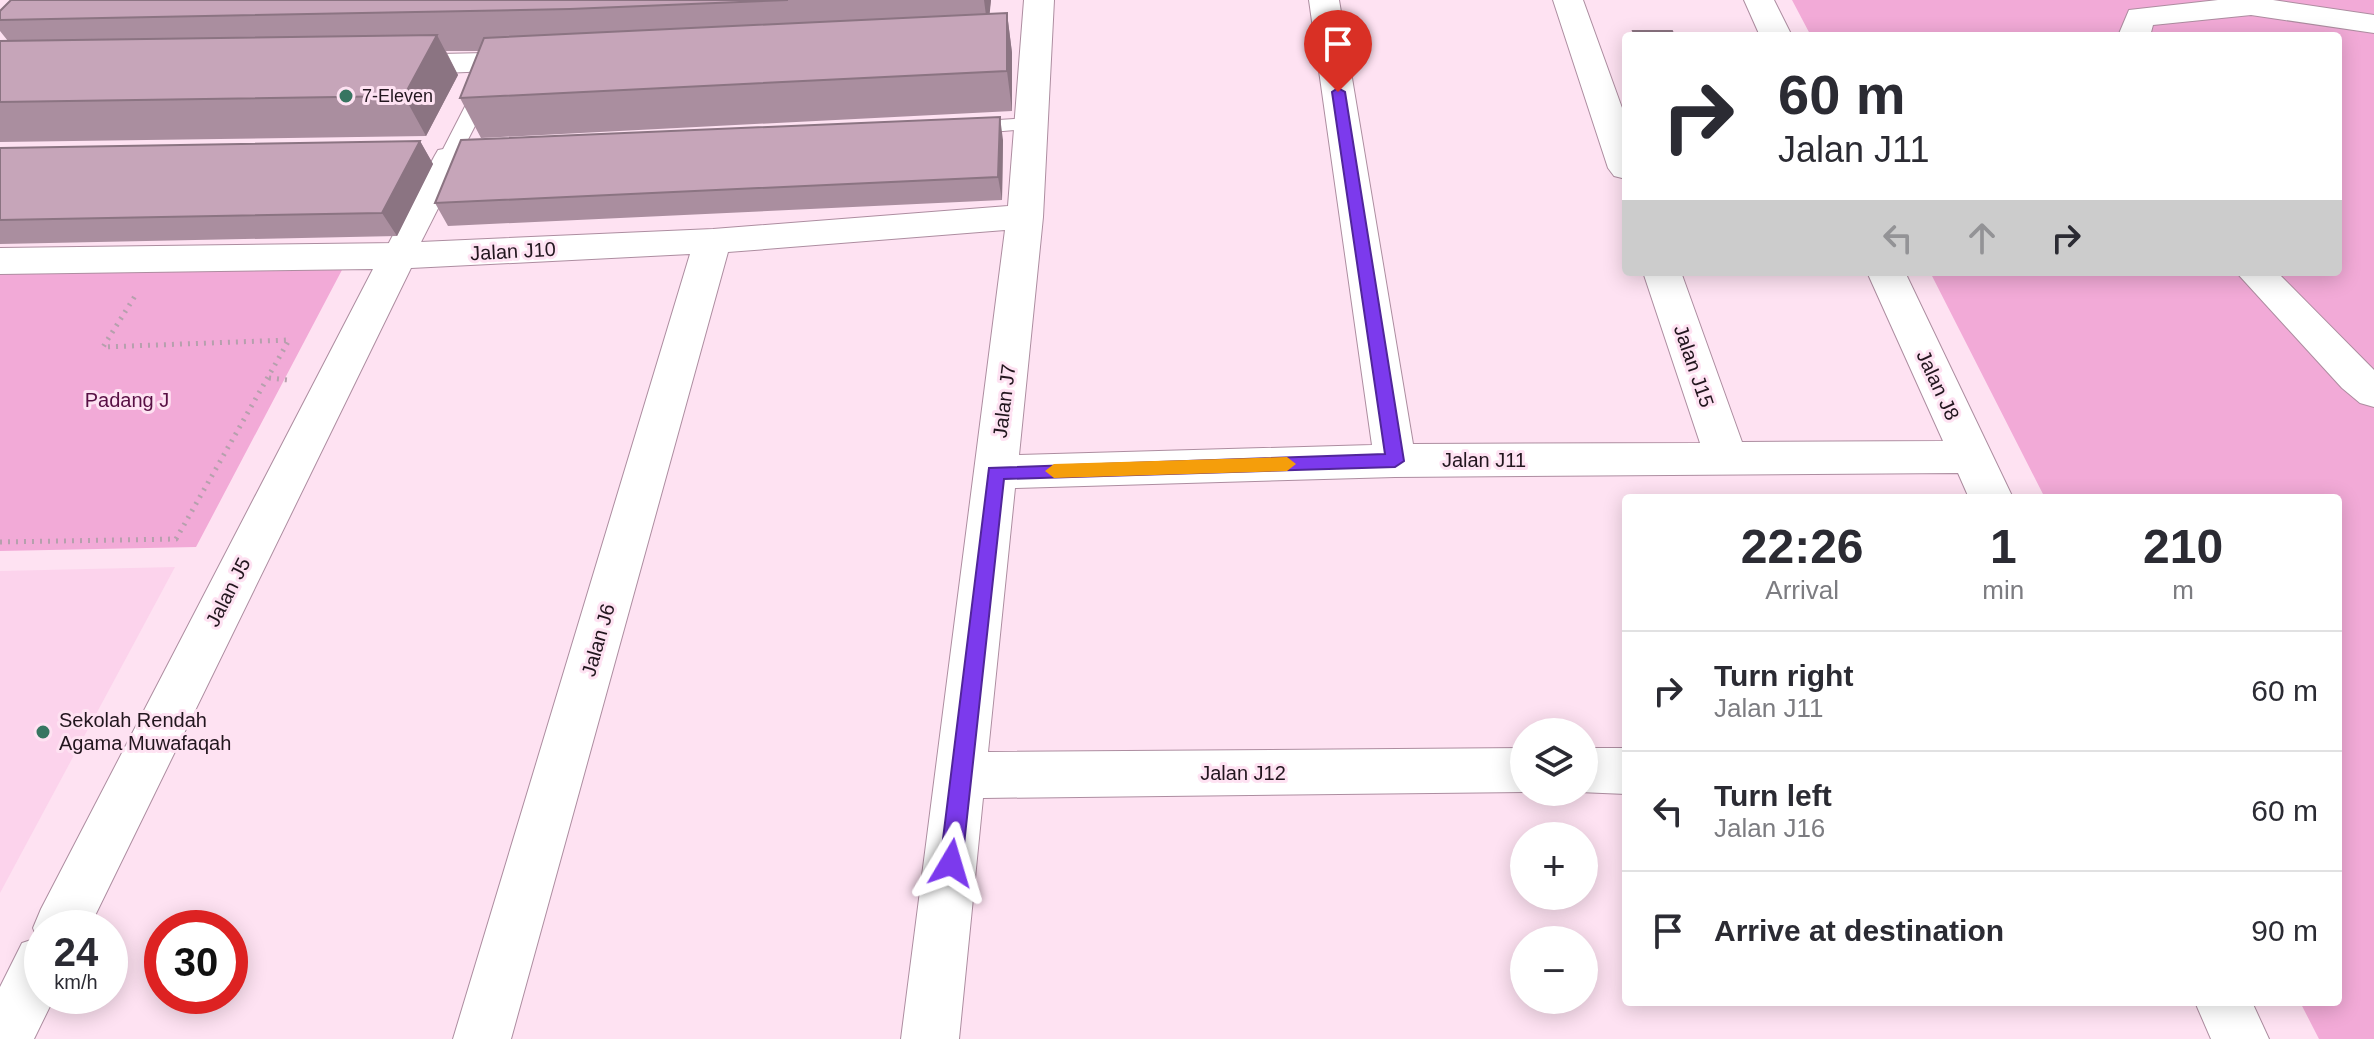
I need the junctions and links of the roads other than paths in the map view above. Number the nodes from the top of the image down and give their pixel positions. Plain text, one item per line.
1 (1324, 0) edge
2 (1568, 0) edge
3 (1759, 0) edge
4 (1027, 21) edge
5 (2374, 24) edge
6 (1774, 32) edge
7 (2135, 32) edge
8 (559, 61) edge
9 (497, 64) junction
10 (358, 65) edge
11 (1032, 124) junction
12 (954, 129) edge
13 (481, 155) edge
14 (1622, 156) edge
15 (441, 157) junction
16 (1025, 217) junction
17 (713, 241) junction
18 (398, 256) junction
19 (0, 261) edge
20 (1663, 276) edge
21 (1888, 276) edge
22 (2259, 276) edge
23 (2374, 392) edge
24 (1972, 457) junction
25 (1727, 460) junction
26 (1395, 461) junction
27 (996, 472) junction
28 (1989, 494) edge
29 (1510, 771) edge
30 (1598, 771) edge
31 (1622, 771) edge
32 (962, 775) junction
33 (69, 910) edge
34 (24, 999) edge
35 (2225, 1006) edge
36 (4, 1039) edge
37 (482, 1039) edge
38 (930, 1039) edge
39 (2240, 1039) edge

1 - 26 street
2 - 14 street
3 - 6 street
4 - 11 street, Jalan J7
5 - 7 street
8 - 9 street
9 - 10 street
9 - 15 lane
11 - 12 lane
11 - 16 street, Jalan J7
13 - 15 lane
15 - 18 street
16 - 17 street, Jalan J10
16 - 27 street, Jalan J7
17 - 18 street, Jalan J10
17 - 37 street, Jalan J6
18 - 19 street, Jalan J10
18 - 33 street, Jalan J5
20 - 25 street, Jalan J15
21 - 24 street, Jalan J8
22 - 23 street
24 - 25 street, Jalan J11
24 - 28 street, Jalan J8
25 - 26 street, Jalan J11
26 - 27 street, Jalan J11
27 - 32 street, Jalan J7
29 - 32 street, Jalan J12
30 - 31 street
32 - 38 street, Jalan J7
34 - 36 street
35 - 39 street

